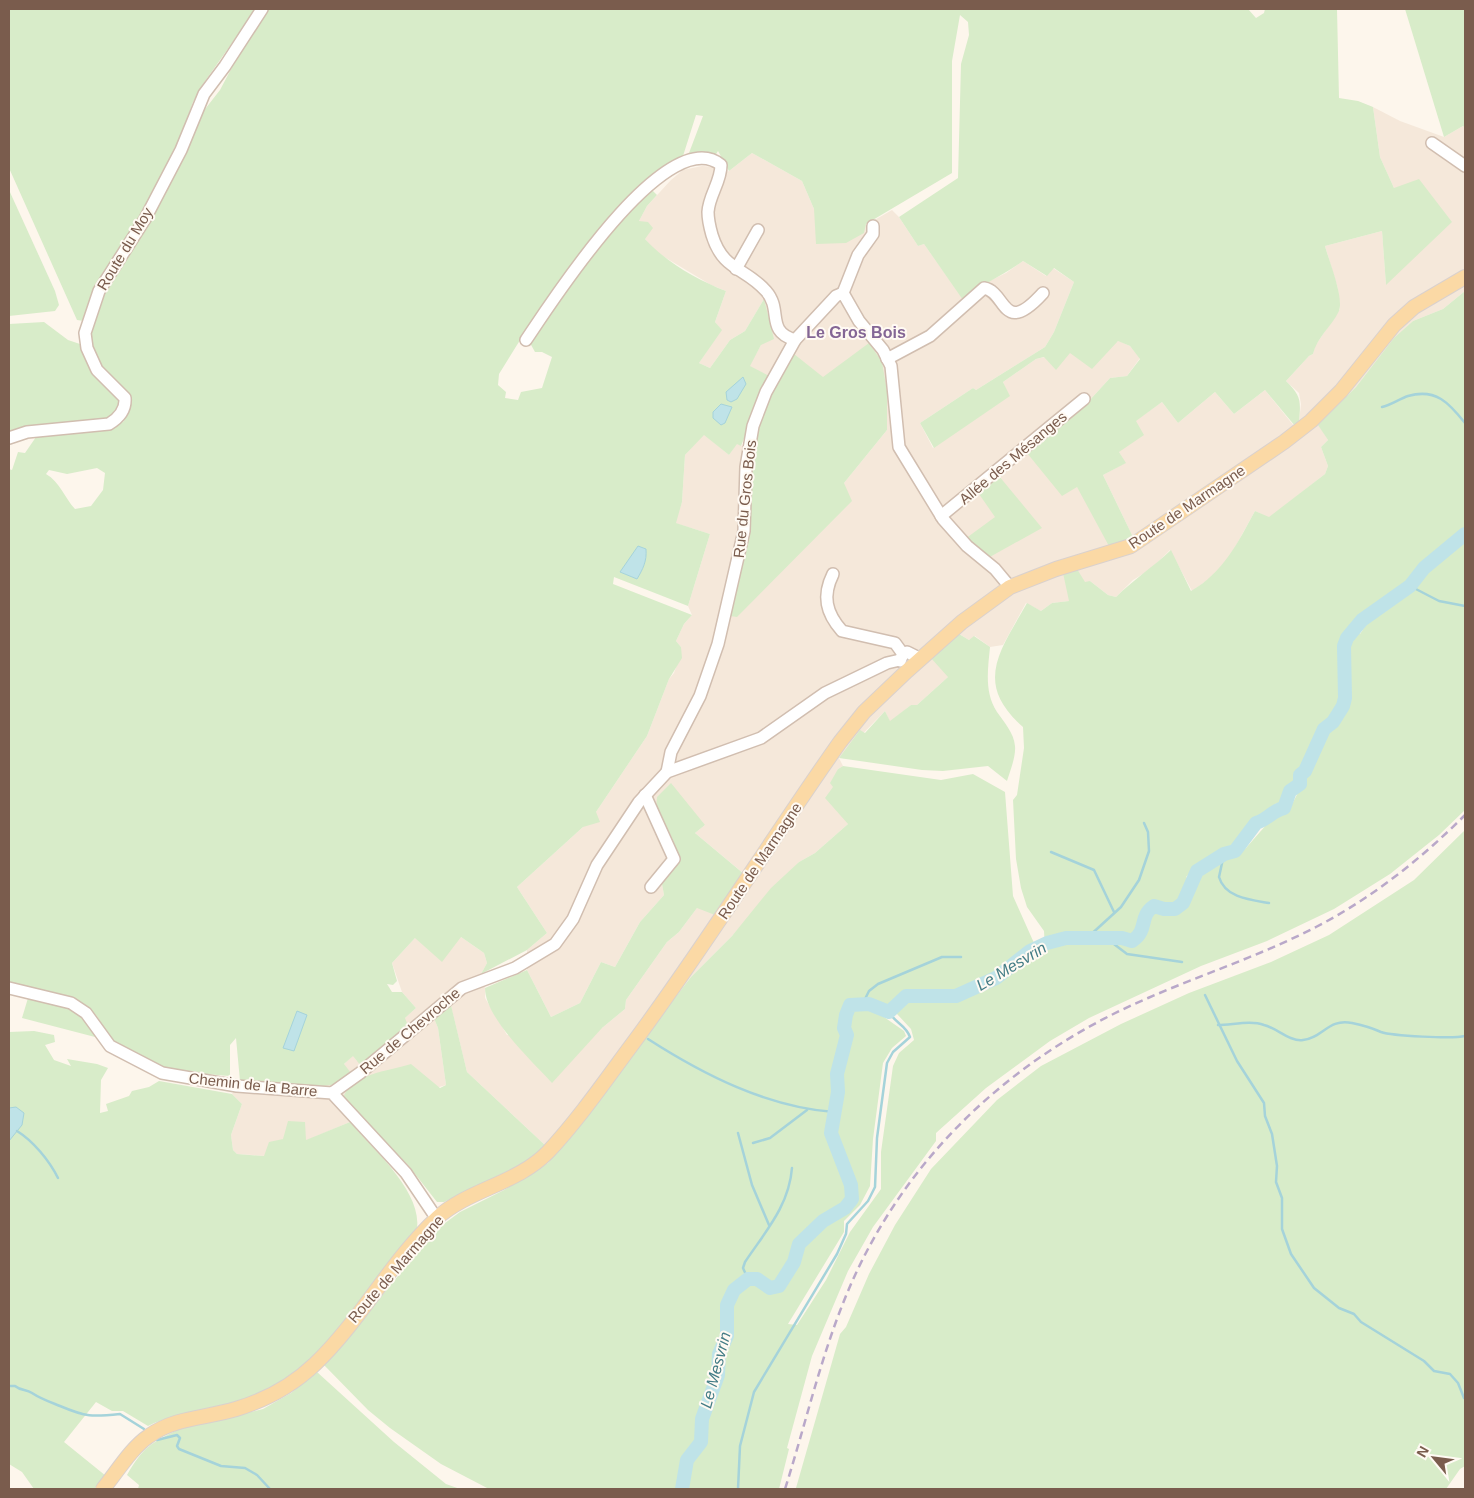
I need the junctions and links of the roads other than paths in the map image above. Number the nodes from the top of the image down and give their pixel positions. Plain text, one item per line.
1 (262, 9) edge
2 (1432, 143) dead end
3 (1465, 166) edge
4 (872, 226) dead end
5 (758, 230) dead end
6 (736, 269) junction
7 (1465, 277) edge
8 (843, 293) junction
9 (1043, 293) dead end
10 (780, 332) junction
11 (526, 340) dead end
12 (795, 340) junction
13 (887, 359) junction
14 (784, 360) junction
15 (1084, 399) dead end
16 (9, 438) edge
17 (941, 516) junction
18 (833, 574) dead end
19 (1010, 587) junction
20 (903, 662) junction
21 (667, 772) junction
22 (645, 795) junction
23 (651, 887) dead end
24 (9, 988) edge
25 (332, 1093) junction
26 (437, 1219) junction
27 (103, 1489) edge

1 - 16 street, Route du Moy
2 - 3 street
4 - 8 street
5 - 6 street
6 - 10 street
6 - 11 street
7 - 19 main road, Route de Marmagne
8 - 12 street, Rue du Gros Bois
8 - 13 street
9 - 13 street
10 - 12 street
10 - 14 street
12 - 14 street, Rue du Gros Bois
13 - 17 street
14 - 21 street, Rue du Gros Bois
15 - 17 street, Allée des Mésanges
17 - 19 street
18 - 20 street
19 - 20 main road, Route de Marmagne
20 - 21 street, Rue de Chevroche
20 - 26 main road, Route de Marmagne
21 - 22 street, Rue de Chevroche
22 - 23 street
22 - 25 street, Rue de Chevroche
24 - 25 street, Chemin de la Barre
25 - 26 street, Chemin de la Barre
26 - 27 main road, Route de Marmagne

